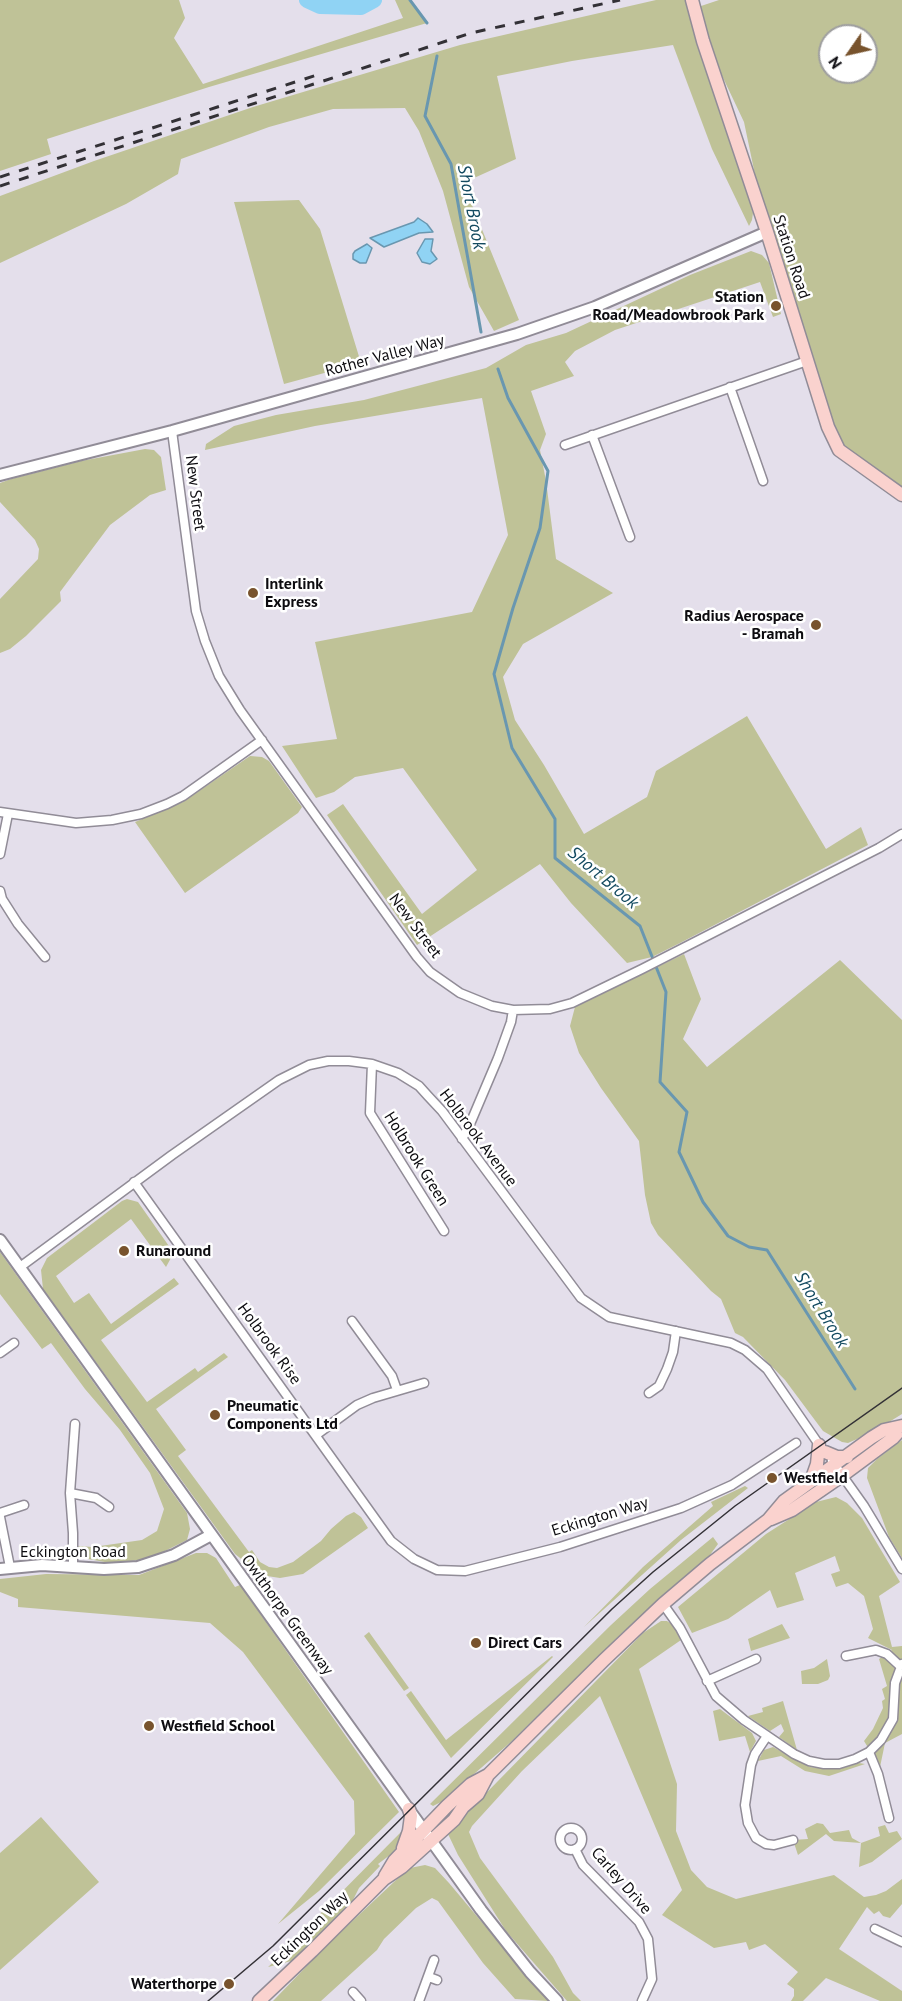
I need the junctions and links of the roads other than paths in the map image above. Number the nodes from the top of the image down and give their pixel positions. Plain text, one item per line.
1 (693, 5) edge
2 (767, 232) junction
3 (807, 361) junction
4 (730, 387) junction
5 (172, 430) junction
6 (592, 435) junction
7 (565, 445) dead end
8 (0, 475) edge
9 (763, 481) dead end
10 (902, 495) edge
11 (630, 537) dead end
12 (262, 740) junction
13 (4, 813) edge
14 (902, 834) edge
15 (0, 854) edge
16 (0, 891) edge
17 (45, 957) dead end
18 (513, 1010) junction
19 (372, 1064) junction
20 (462, 1139) junction
21 (135, 1182) junction
22 (444, 1231) dead end
23 (0, 1240) edge
24 (20, 1267) junction
25 (352, 1321) dead end
26 (676, 1331) junction
27 (14, 1343) dead end
28 (0, 1353) edge
29 (424, 1383) dead end
30 (397, 1390) junction
31 (649, 1393) dead end
32 (75, 1424) dead end
33 (902, 1427) edge
34 (316, 1435) junction
35 (796, 1443) dead end
36 (822, 1449) junction
37 (874, 1451) junction
38 (839, 1461) junction
39 (843, 1475) junction
40 (811, 1481) junction
41 (70, 1493) junction
42 (24, 1505) dead end
43 (110, 1507) dead end
44 (0, 1515) edge
45 (768, 1520) junction
46 (211, 1535) junction
47 (402, 1551) joint
48 (73, 1567) junction
49 (5, 1568) edge
50 (902, 1569) edge
51 (663, 1604) junction
52 (846, 1656) dead end
53 (756, 1659) dead end
54 (901, 1665) edge
55 (707, 1681) junction
56 (898, 1719) edge
57 (767, 1736) junction
58 (868, 1752) junction
59 (488, 1775) junction
60 (463, 1807) junction
61 (409, 1809) junction
62 (889, 1818) dead end
63 (424, 1824) junction
64 (433, 1840) junction
65 (793, 1840) dead end
66 (575, 1849) dead end
67 (400, 1854) junction
68 (384, 1879) junction
69 (875, 1929) dead end
70 (902, 1942) edge
71 (434, 1960) dead end
72 (353, 1992) dead end
73 (259, 2001) edge
74 (361, 2001) edge
75 (419, 2001) edge
76 (557, 2001) edge
77 (642, 2001) edge

1 - 2 main road, Station Road
2 - 3 main road, Station Road
2 - 5 street, Rother Valley Way
3 - 4 street
3 - 10 main road, Station Road
4 - 6 street
4 - 9 street
5 - 8 street, Rother Valley Way
5 - 12 street, New Street
6 - 7 street
6 - 11 street
12 - 13 street
12 - 18 street, New Street
13 - 15 street
14 - 18 street, New Street
16 - 17 street
18 - 20 street
19 - 20 street, Holbrook Avenue
19 - 21 street, Holbrook Avenue
19 - 22 street, Holbrook Green
20 - 26 street, Holbrook Avenue
21 - 24 street, Holbrook Avenue
21 - 34 street, Holbrook Rise
23 - 24 street, Owlthorpe Greenway
24 - 46 street, Owlthorpe Greenway
25 - 30 street
26 - 31 street
26 - 36 street, Holbrook Avenue
27 - 28 street
29 - 30 street
30 - 34 street
32 - 41 street
33 - 37 main road, Eckington Way
33 - 38 main road, Eckington Way
34 - 47 street, Holbrook Rise
35 - 47 street, Eckington Way
36 - 38 main road
36 - 40 main road
37 - 38 main road
37 - 39 main road, Eckington Way
38 - 39 street
38 - 40 main road, Eckington Way
39 - 45 main road, Eckington Way
39 - 50 street
40 - 45 main road, Eckington Way
41 - 43 street
41 - 48 street
42 - 44 street
44 - 49 street
45 - 51 main road, Eckington Way
46 - 48 street, Eckington Road
46 - 61 street, Owlthorpe Greenway
48 - 49 street, Eckington Road
51 - 55 street
51 - 59 main road, Eckington Way
52 - 54 street
53 - 55 street
54 - 56 street
55 - 57 street
56 - 58 street
57 - 58 street
57 - 65 street
58 - 62 street
59 - 60 main road, Eckington Way
59 - 63 main road, Eckington Way
60 - 63 main road
60 - 64 main road, Eckington Way
61 - 63 street, Owlthorpe Greenway
61 - 67 main road
63 - 64 street, Owlthorpe Greenway
63 - 67 main road, Eckington Way
64 - 68 main road, Eckington Way
64 - 76 street, Owlthorpe Greenway
66 - 77 street, Carley Drive
67 - 68 main road, Eckington Way
68 - 73 main road, Eckington Way
69 - 70 street
71 - 75 street
72 - 74 street

